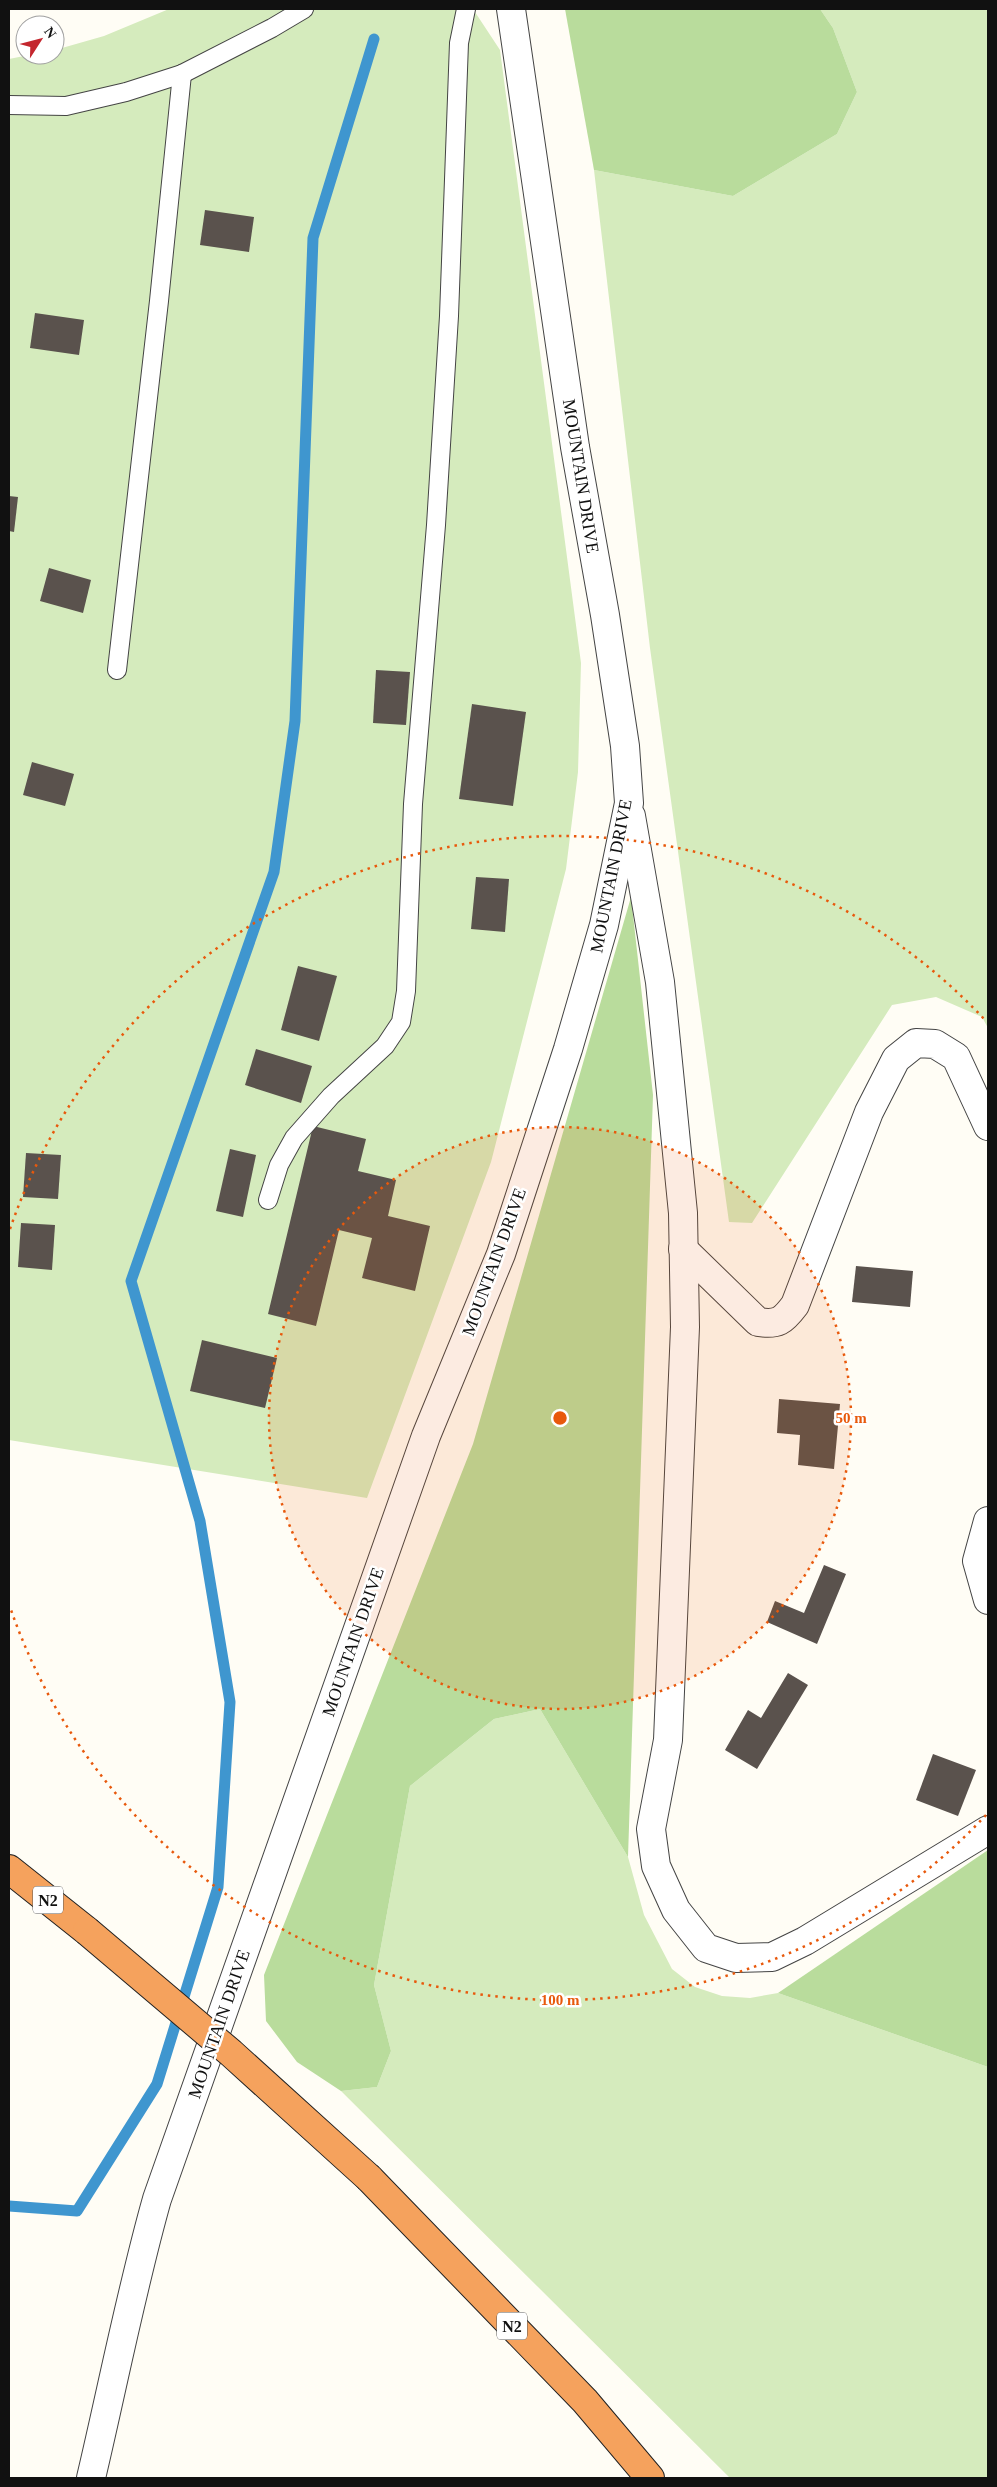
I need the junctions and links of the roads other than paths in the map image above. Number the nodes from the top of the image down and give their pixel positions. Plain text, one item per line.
1 (304, 9) edge
2 (466, 9) edge
3 (511, 9) edge
4 (182, 74) junction
5 (9, 104) edge
6 (117, 670) dead end
7 (629, 802) junction
8 (988, 1126) edge
9 (268, 1200) dead end
10 (684, 1249) junction
11 (988, 1521) edge
12 (988, 1600) edge
13 (988, 1830) edge
14 (9, 1869) edge
15 (91, 2478) edge
16 (650, 2478) edge

1 - 4 lane
2 - 9 lane
3 - 7 street, MOUNTAIN DRIVE
4 - 5 lane
4 - 6 lane
7 - 10 street
7 - 15 street, MOUNTAIN DRIVE
8 - 10 street
10 - 13 street
11 - 12 street
14 - 16 highway, N2, bridge

